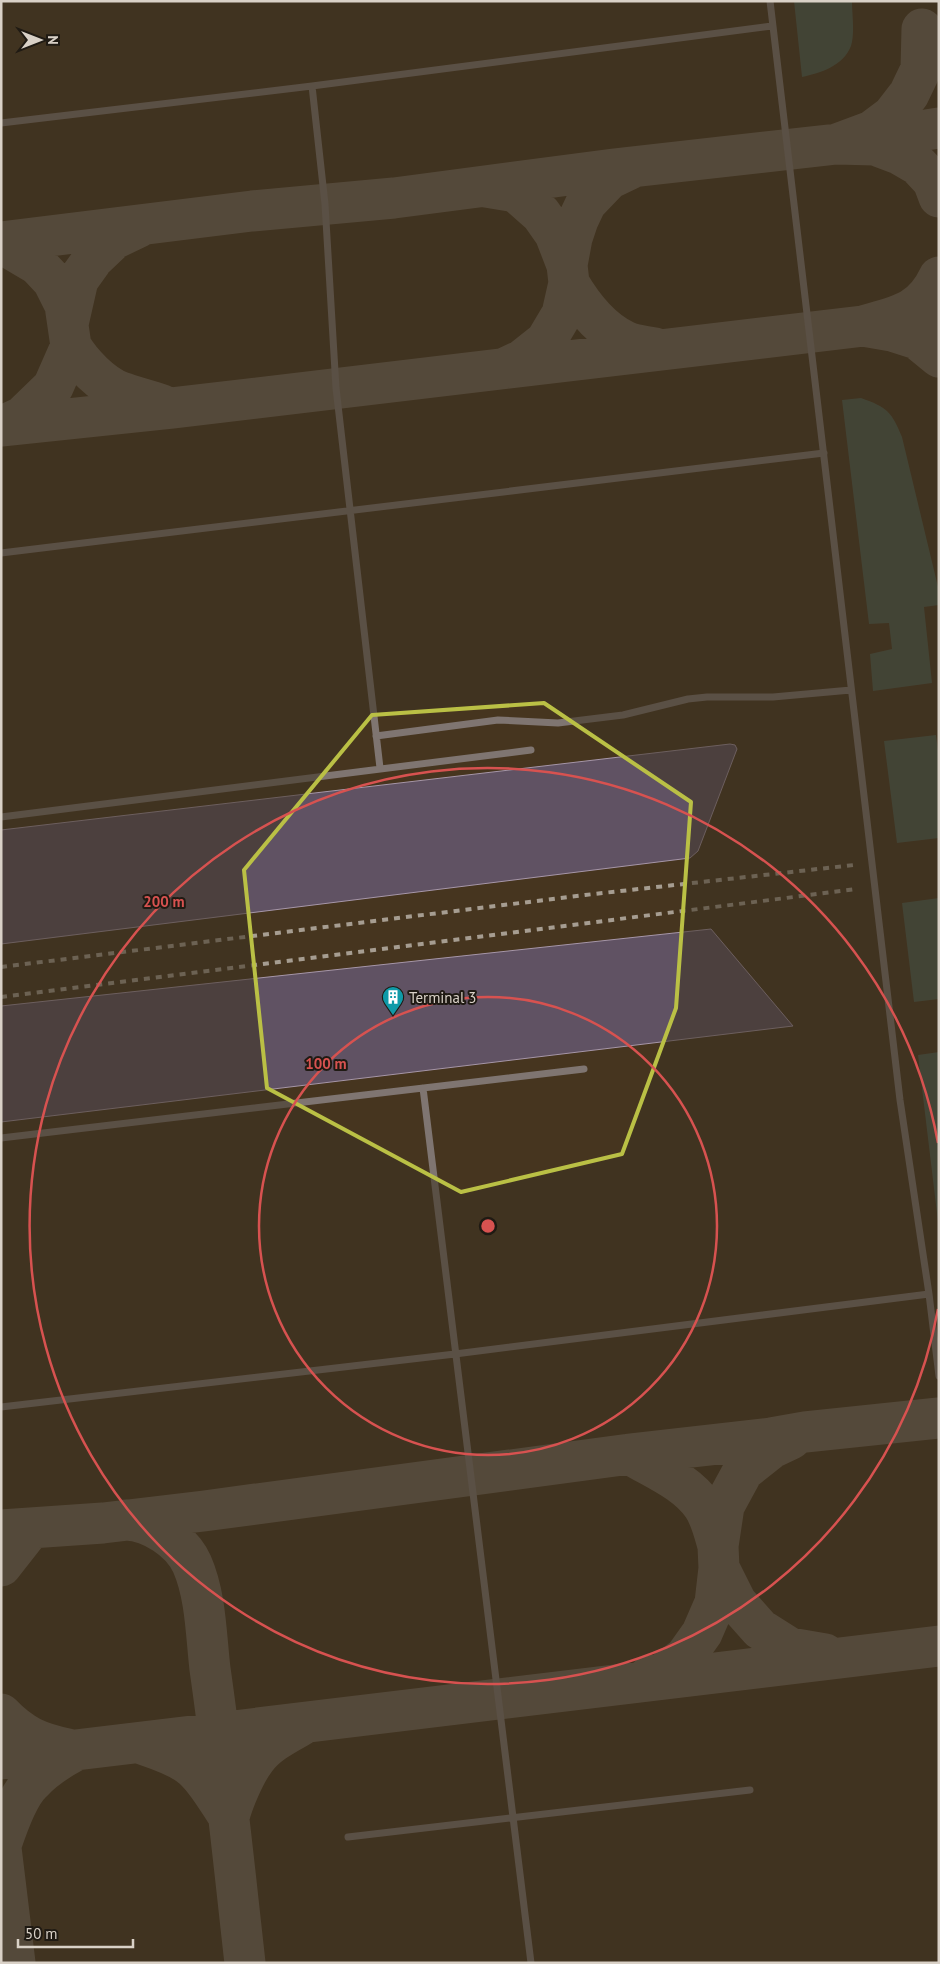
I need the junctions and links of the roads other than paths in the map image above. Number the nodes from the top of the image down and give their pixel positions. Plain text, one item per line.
1 (770, 1) edge
2 (772, 26) junction
3 (312, 86) junction
4 (1, 122) edge
5 (824, 453) junction
6 (352, 512) junction
7 (1, 553) edge
8 (851, 690) junction
9 (376, 736) junction
10 (531, 750) dead end
11 (380, 768) junction
12 (1, 817) edge
13 (584, 1068) dead end
14 (423, 1088) junction
15 (1, 1138) edge
16 (929, 1294) junction
17 (455, 1354) junction
18 (939, 1376) edge
19 (1, 1407) edge
20 (750, 1790) dead end
21 (513, 1817) junction
22 (348, 1837) dead end
23 (531, 1963) edge

1 - 2 lane
2 - 3 lane
2 - 5 lane
3 - 4 lane
3 - 6 lane
5 - 6 lane
5 - 8 lane
6 - 7 lane
6 - 9 lane
8 - 9 lane
8 - 16 lane
9 - 11 lane
10 - 11 lane
11 - 12 lane
13 - 14 lane
14 - 15 lane
14 - 17 lane
16 - 17 lane
16 - 18 lane
17 - 19 lane
17 - 21 lane
20 - 21 lane
21 - 22 lane
21 - 23 lane

